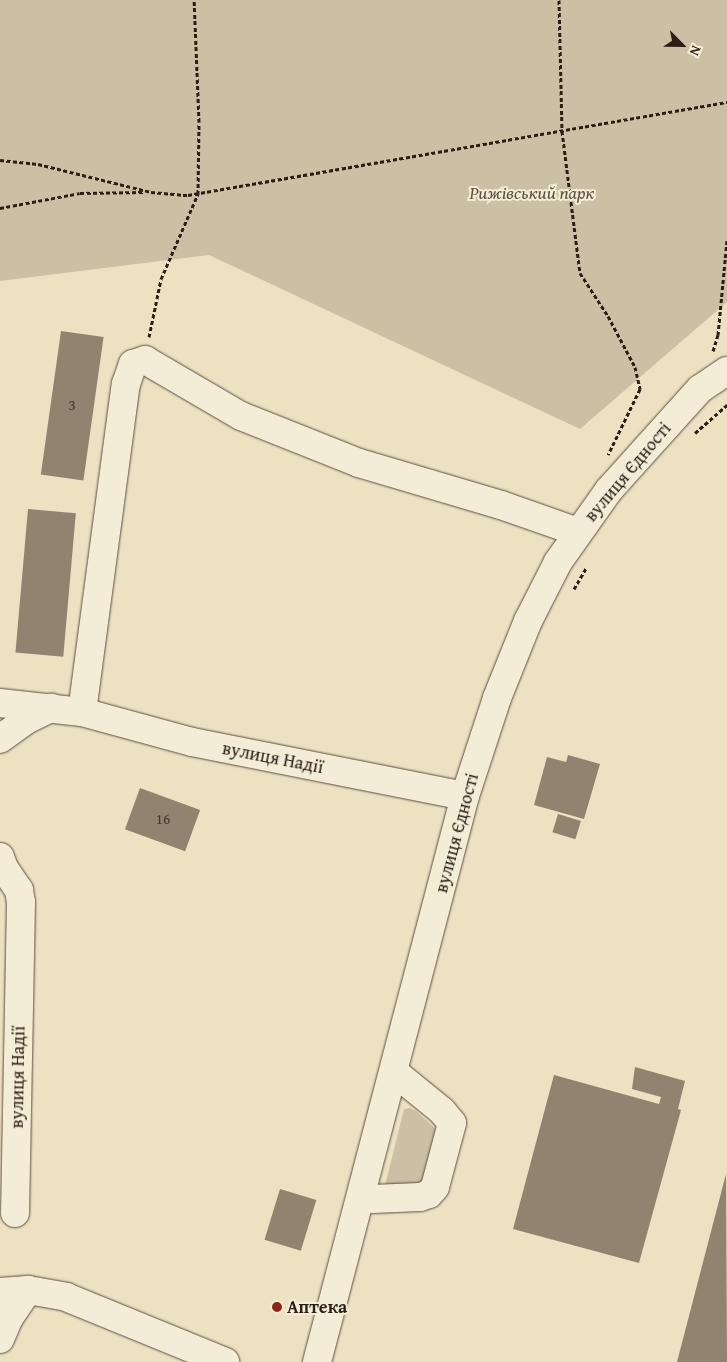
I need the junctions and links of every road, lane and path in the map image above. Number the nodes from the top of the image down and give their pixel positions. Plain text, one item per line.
1 (194, 0) edge
2 (559, 0) edge
3 (727, 102) edge
4 (562, 131) junction
5 (0, 160) edge
6 (151, 192) junction
7 (198, 194) junction
8 (0, 208) edge
9 (727, 240) edge
10 (139, 362) junction
11 (720, 362) edge
12 (727, 405) edge
13 (691, 437) dead end
14 (607, 460) dead end
15 (578, 532) junction
16 (590, 561) dead end
17 (570, 596) dead end
18 (0, 703) edge
19 (50, 708) junction
20 (82, 712) junction
21 (0, 739) edge
22 (465, 796) junction
23 (0, 857) edge
24 (394, 1072) junction
25 (361, 1197) junction
26 (15, 1212) dead end
27 (28, 1290) junction
28 (0, 1292) edge
29 (0, 1339) edge
30 (225, 1362) edge
31 (317, 1362) edge

1 - 7 path
2 - 4 path
3 - 4 path
4 - 7 path
4 - 14 path
5 - 6 path
6 - 7 path
6 - 8 path
7 - 10 path
9 - 11 path
10 - 15 street
10 - 20 street
11 - 15 street, вулиця Єдності
12 - 13 path
15 - 22 street, вулиця Єдності
16 - 17 path
18 - 19 street, вулиця Надії
19 - 20 street, вулиця Надії
19 - 21 street
20 - 22 street, вулиця Надії
22 - 24 street, вулиця Єдності
23 - 26 street, вулиця Надії
24 - 25 street, вулиця Єдності
24 - 25 street
25 - 31 street, вулиця Єдності
27 - 28 street
27 - 29 street
27 - 30 street

